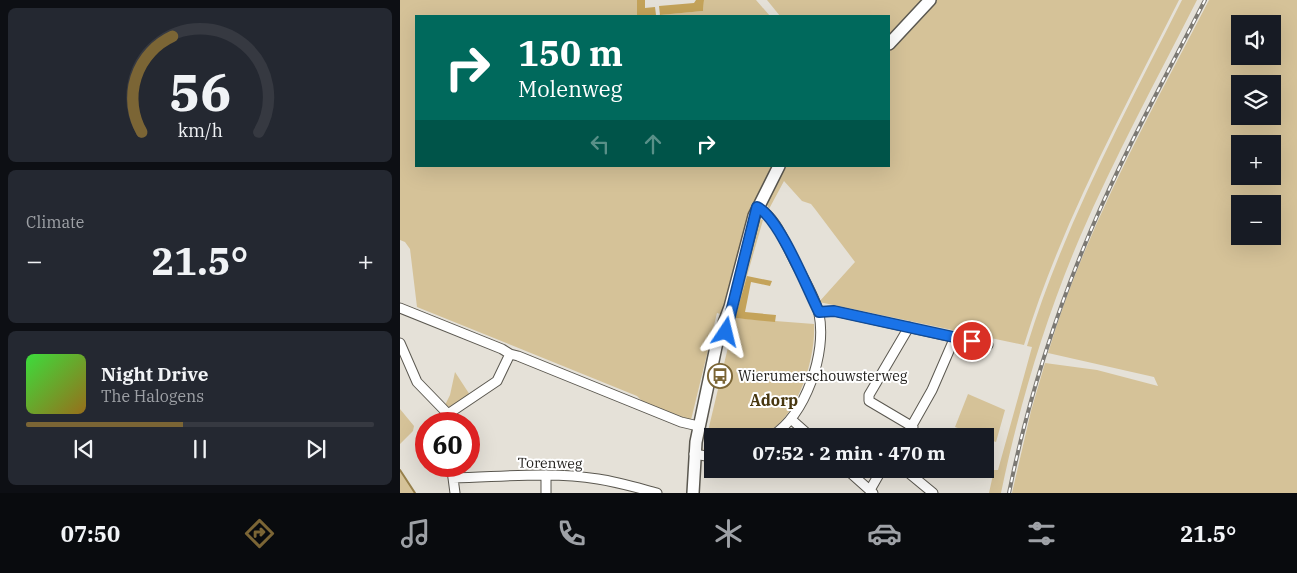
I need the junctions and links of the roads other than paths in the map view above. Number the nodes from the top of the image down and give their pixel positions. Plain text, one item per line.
1 (930, 0) edge
2 (890, 43) edge
3 (778, 167) edge
4 (757, 207) junction
5 (400, 308) edge
6 (819, 312) junction
7 (909, 327) junction
8 (955, 337) junction
9 (400, 343) edge
10 (988, 345) dead end
11 (510, 354) junction
12 (446, 412) edge
13 (451, 412) edge
14 (792, 420) junction
15 (698, 426) junction
16 (913, 427) joint
17 (782, 428) edge
18 (801, 428) edge
19 (694, 454) junction
20 (704, 456) edge
21 (546, 475) junction
22 (453, 478) joint
23 (855, 478) edge
24 (876, 478) edge
25 (915, 478) edge
26 (867, 491) edge
27 (455, 493) edge
28 (546, 493) edge
29 (657, 493) edge
30 (693, 493) edge
31 (933, 493) edge

1 - 2 main road
3 - 4 main road
4 - 6 street
4 - 15 main road
5 - 11 street
6 - 7 street
6 - 14 street
7 - 8 street
7 - 16 street
8 - 10 street
8 - 16 street
9 - 12 street
11 - 13 street
11 - 15 street
14 - 17 street
14 - 18 street
15 - 19 main road
19 - 20 street
19 - 30 main road
21 - 22 street, Torenweg
21 - 28 street
21 - 29 street, Torenweg
22 - 27 street
23 - 26 street
24 - 26 street
25 - 31 street

